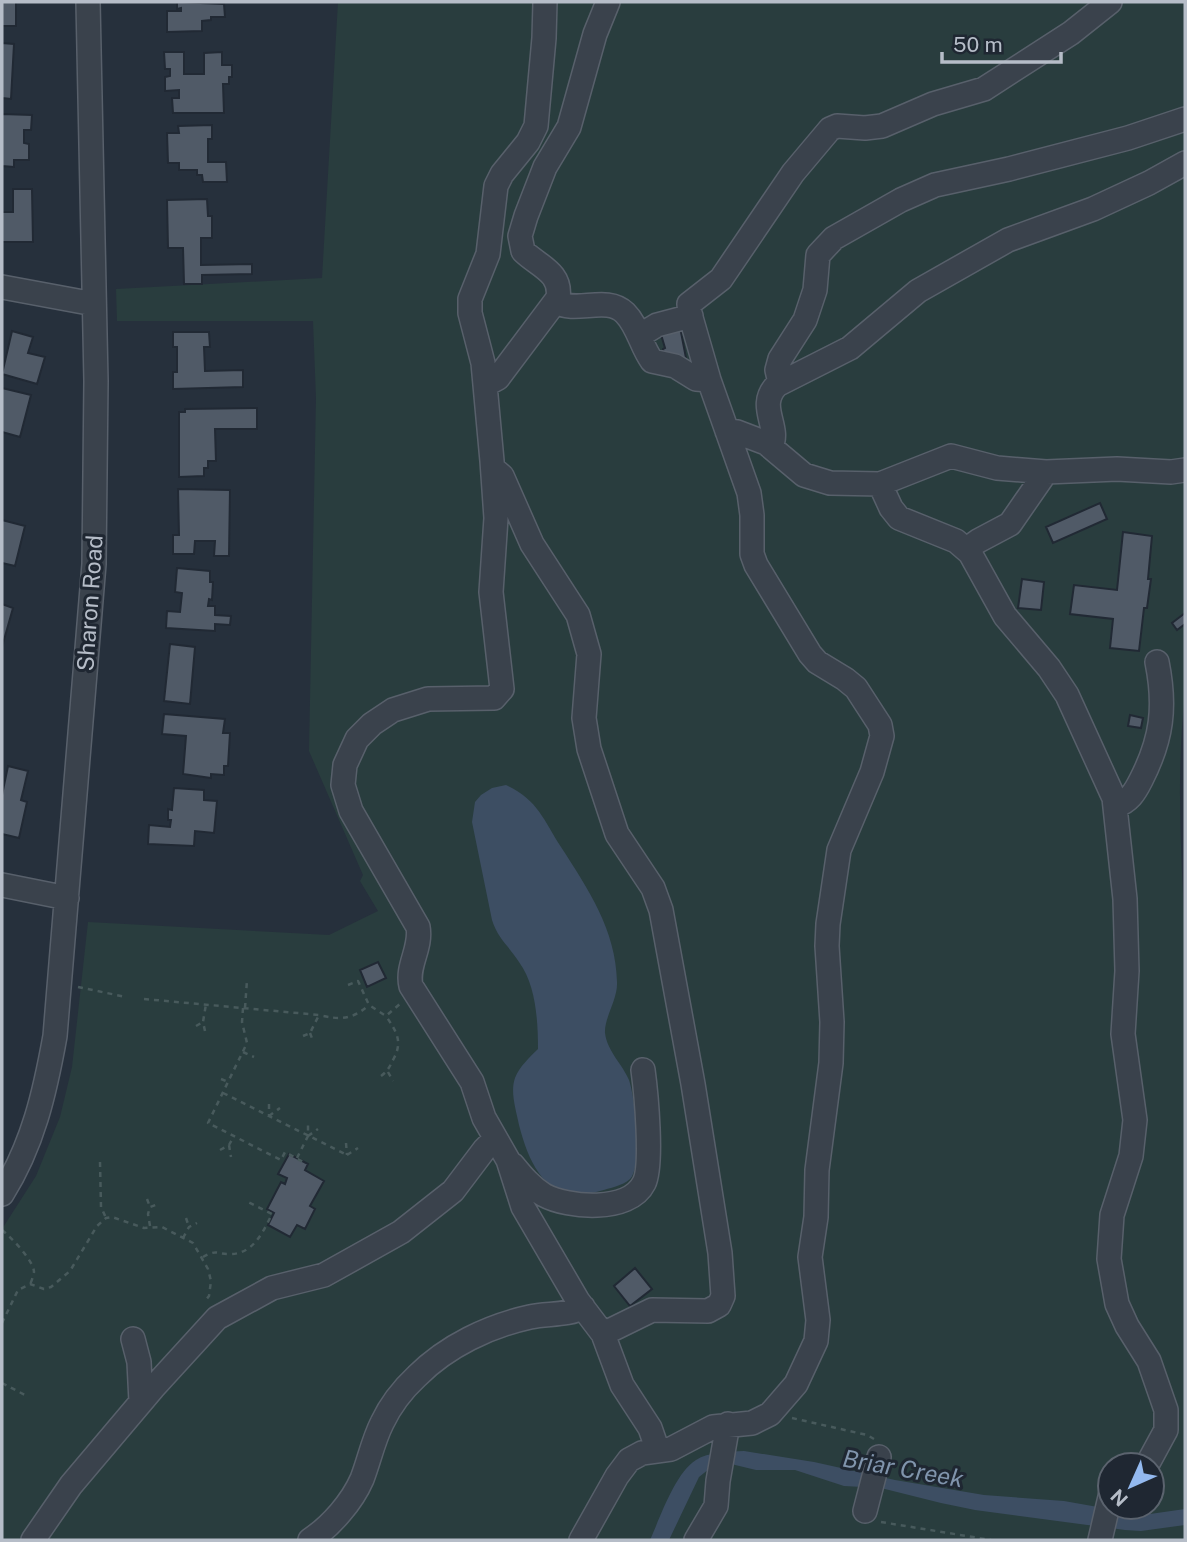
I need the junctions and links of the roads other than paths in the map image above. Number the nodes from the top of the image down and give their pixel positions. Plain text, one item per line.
1 (88, 2) edge
2 (545, 2) edge
3 (608, 2) edge
4 (1110, 2) edge
5 (1185, 119) edge
6 (1185, 163) edge
7 (2, 287) edge
8 (556, 302) junction
9 (94, 304) junction
10 (691, 316) junction
11 (639, 336) junction
12 (709, 380) junction
13 (780, 383) junction
14 (485, 385) junction
15 (727, 431) junction
16 (771, 446) junction
17 (1007, 469) junction
18 (493, 470) junction
19 (1185, 470) edge
20 (1046, 472) junction
21 (880, 484) junction
22 (1024, 502) junction
23 (967, 550) junction
24 (1157, 662) dead end
25 (1115, 806) junction
26 (2, 885) edge
27 (67, 898) junction
28 (643, 1070) dead end
29 (495, 1139) junction
30 (509, 1164) junction
31 (2, 1194) edge
32 (583, 1307) junction
33 (603, 1334) junction
34 (133, 1339) dead end
35 (141, 1402) junction
36 (727, 1429) junction
37 (658, 1451) junction
38 (1155, 1451) edge
39 (878, 1457) road end
40 (865, 1511) road end
41 (1104, 1521) edge
42 (33, 1540) edge
43 (310, 1540) edge
44 (581, 1540) edge
45 (696, 1540) edge
46 (1100, 1540) edge

1 - 9 street, Sharon Road
2 - 14 street
3 - 8 street
4 - 10 street
5 - 13 street
6 - 13 street
7 - 9 street
8 - 11 street
8 - 14 street
9 - 27 street, Sharon Road
10 - 11 street
10 - 12 street
11 - 12 street
12 - 15 street
13 - 16 street
14 - 18 street
15 - 16 street
15 - 36 street
16 - 21 street
17 - 20 street
17 - 21 street
17 - 22 street
18 - 29 street
18 - 33 street
19 - 20 street
20 - 22 street
21 - 23 street
22 - 23 street
23 - 25 street
24 - 25 street
25 - 38 street
26 - 27 street
27 - 31 street, Sharon Road
28 - 30 street
29 - 30 street
29 - 35 street
30 - 32 street
32 - 33 street
32 - 43 street
33 - 37 street
34 - 35 street
35 - 42 street
36 - 37 street
36 - 45 street
37 - 44 street
39 - 40 street
41 - 46 street

